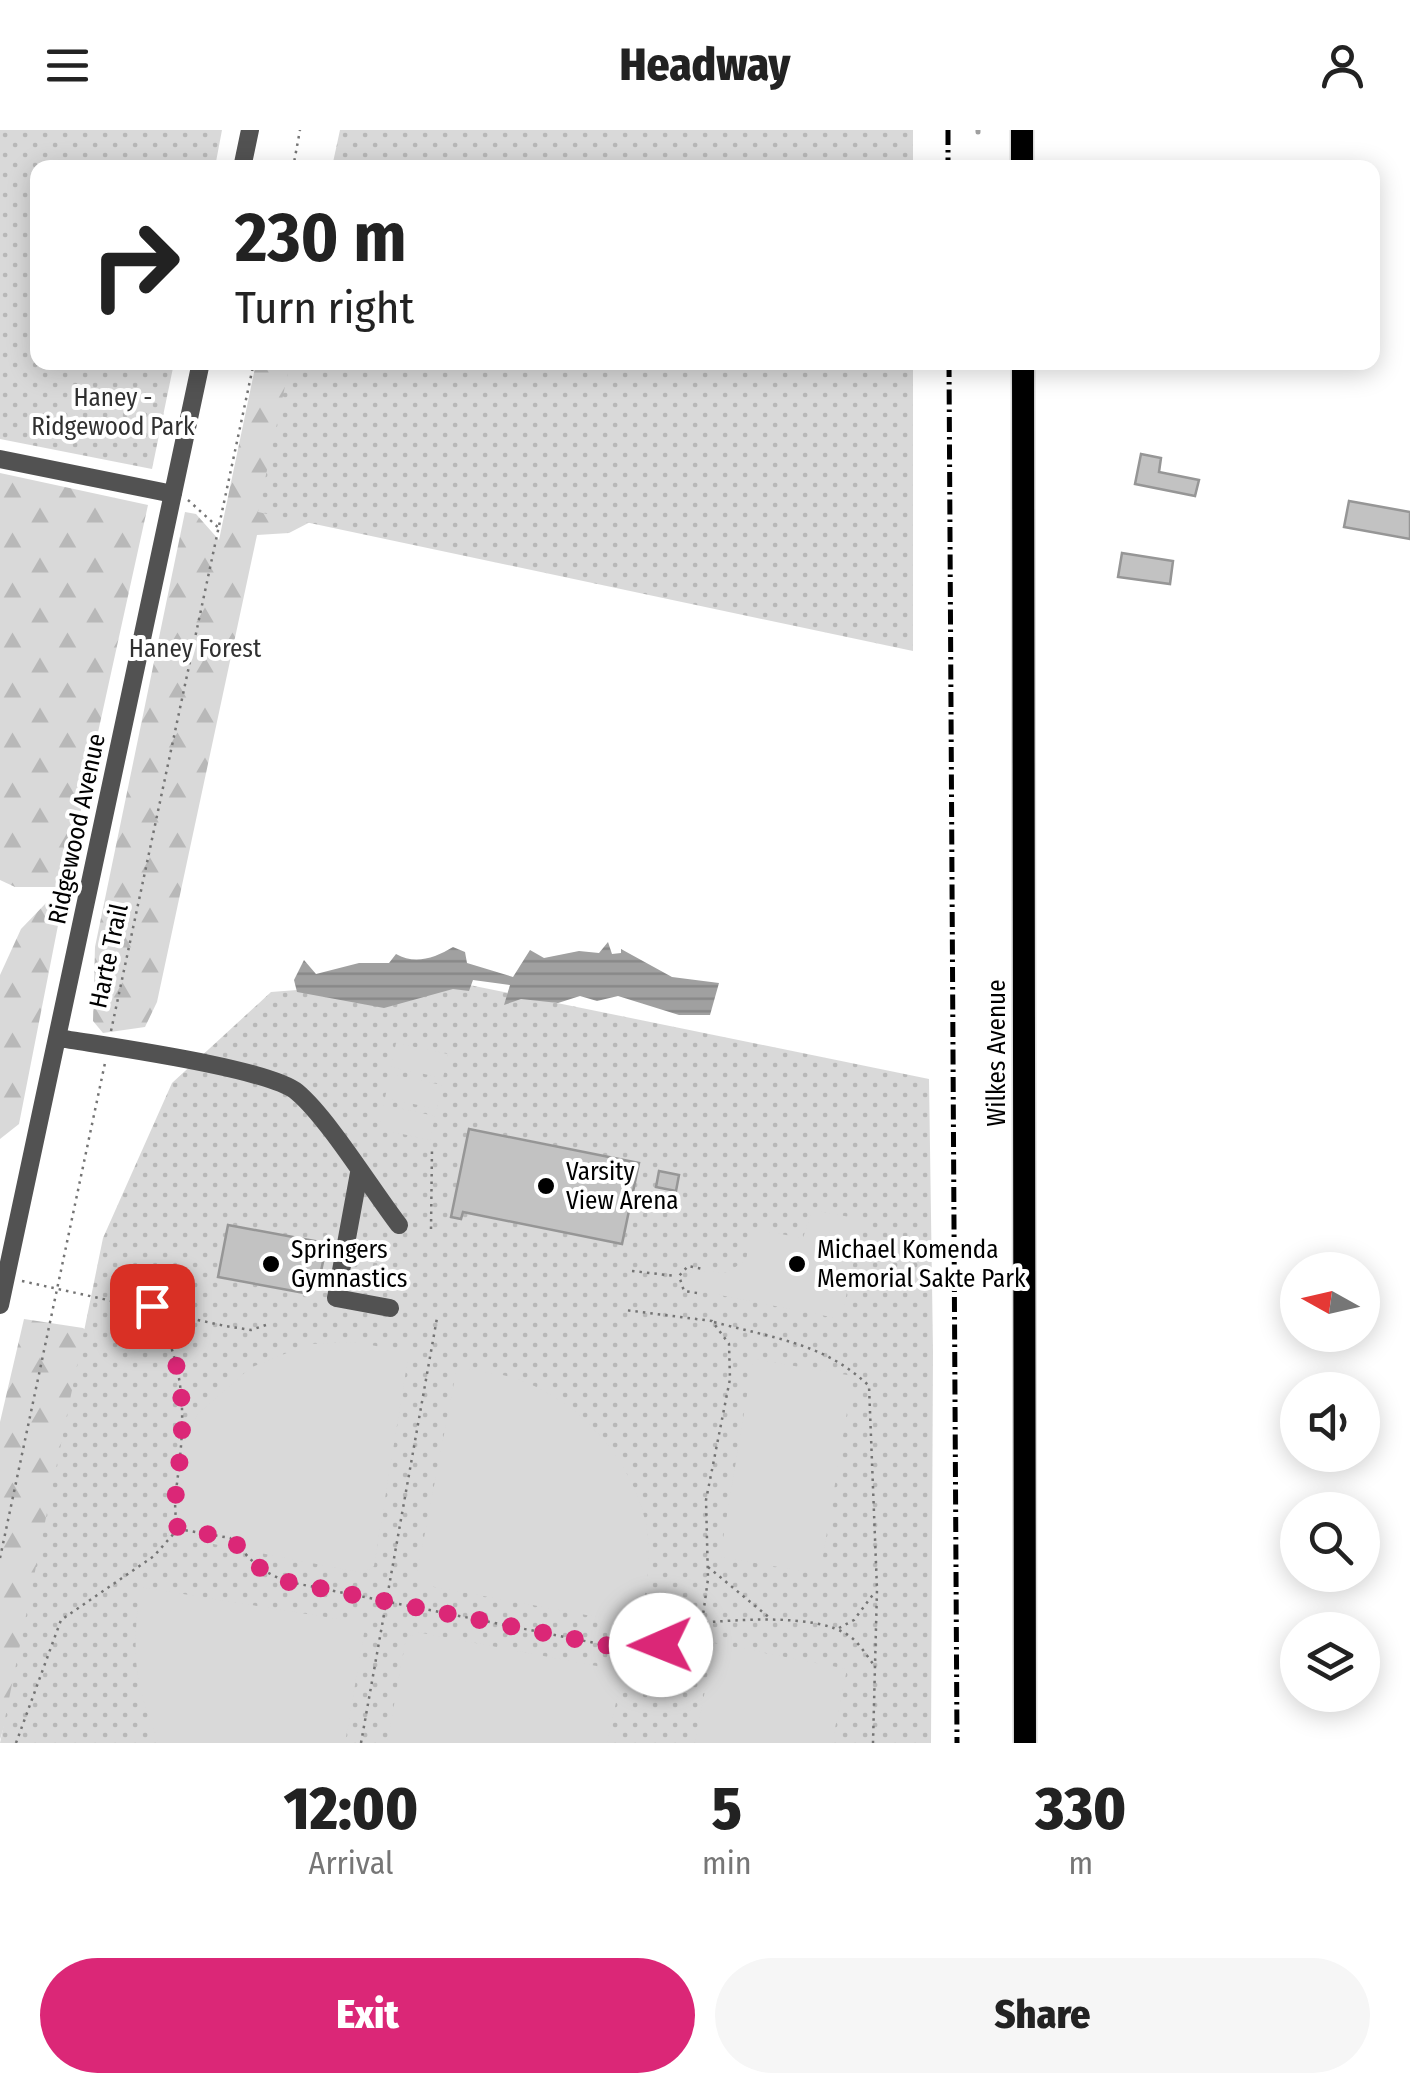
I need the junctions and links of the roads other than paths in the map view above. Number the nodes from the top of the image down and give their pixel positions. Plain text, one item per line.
1 (250, 130) edge
2 (1022, 130) edge
3 (244, 160) edge
4 (1022, 160) edge
5 (199, 370) edge
6 (1023, 370) edge
7 (0, 459) edge
8 (173, 494) junction
9 (59, 1038) junction
10 (359, 1173) junction
11 (399, 1225) dead end
12 (3, 1277) edge
13 (0, 1305) edge
14 (390, 1308) dead end
15 (1025, 1743) edge

1 - 3 street
2 - 4 main road
5 - 8 street, Ridgewood Avenue
6 - 15 main road, Wilkes Avenue
7 - 8 street
8 - 9 street, Ridgewood Avenue
9 - 10 street
9 - 12 street, Ridgewood Avenue
10 - 11 street
10 - 14 street
12 - 13 street, Ridgewood Avenue

